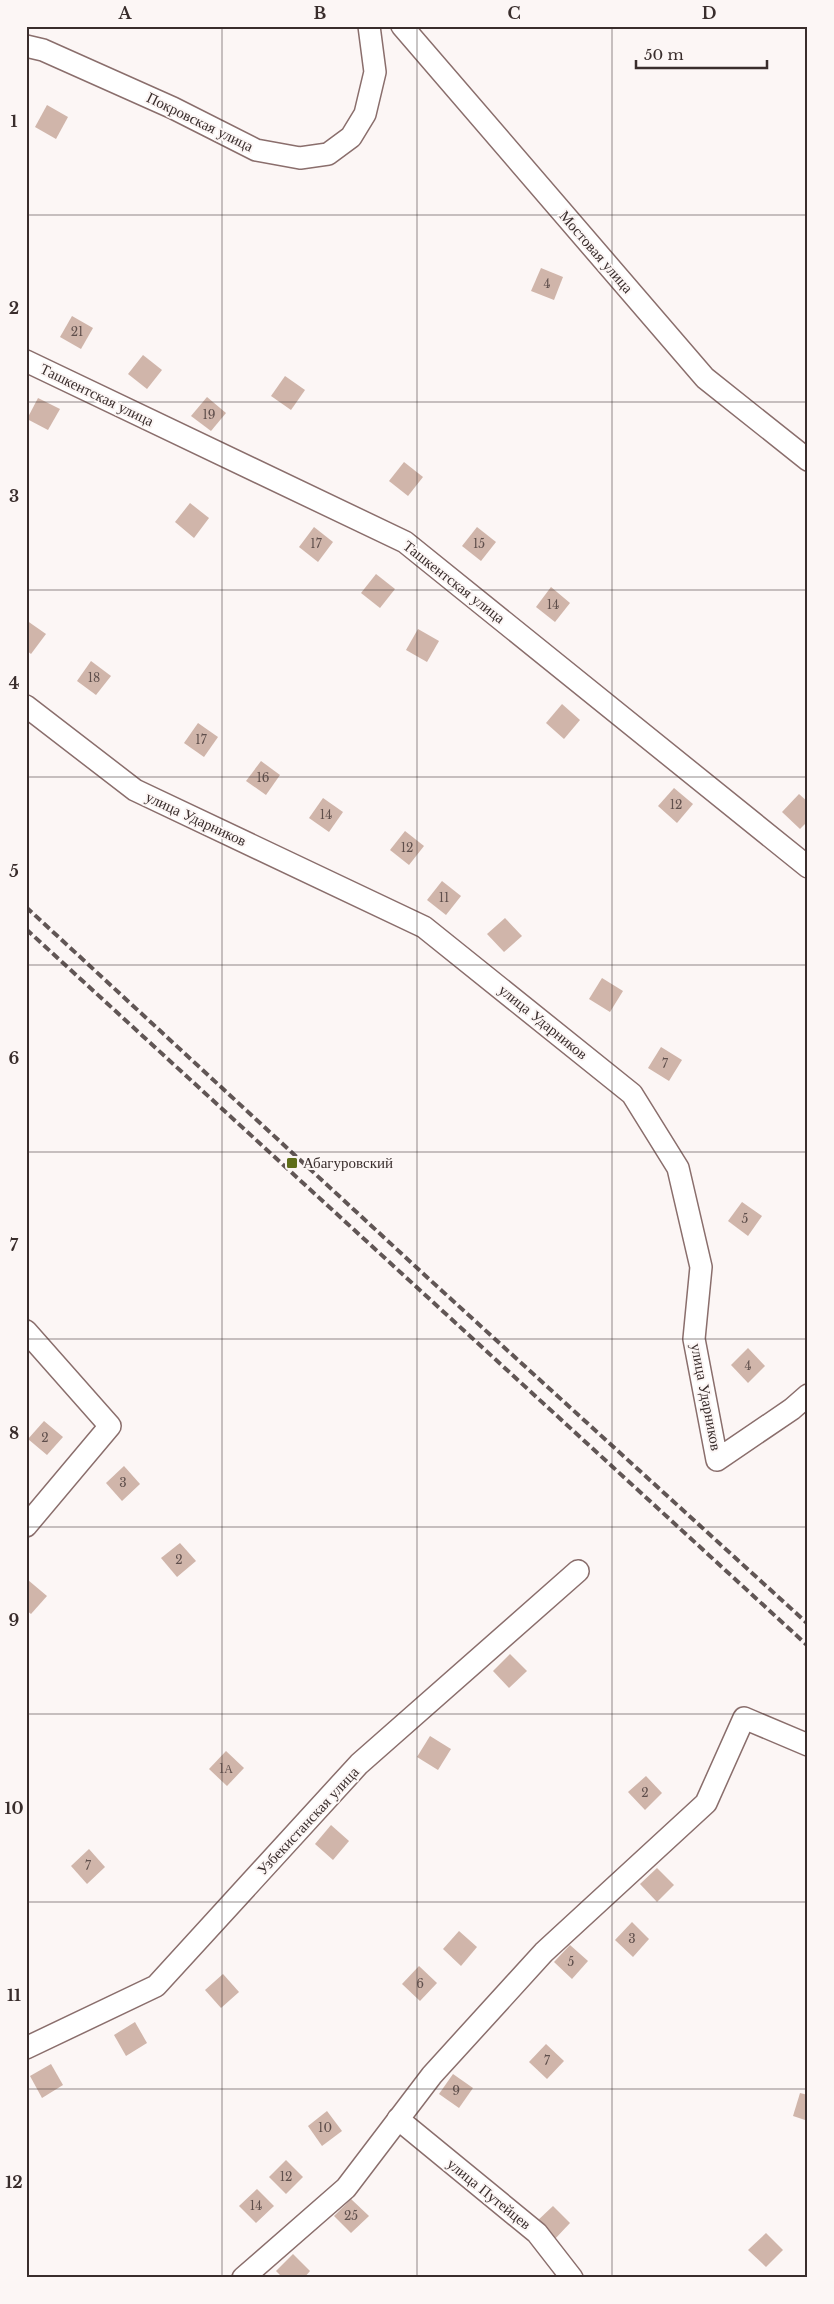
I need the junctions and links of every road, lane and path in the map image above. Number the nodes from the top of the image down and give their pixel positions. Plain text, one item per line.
1 (369, 26) edge
2 (402, 26) edge
3 (26, 46) edge
4 (26, 361) edge
5 (808, 460) edge
6 (26, 706) edge
7 (808, 867) edge
8 (26, 1331) edge
9 (808, 1396) edge
10 (26, 1526) edge
11 (578, 1572) dead end
12 (808, 1745) edge
13 (26, 2048) edge
14 (398, 2119) junction
15 (243, 2278) edge
16 (572, 2278) edge

1 - 3 street, Покровская улица
2 - 5 street, Мостовая улица
4 - 7 street, Ташкентская улица
6 - 9 street, улица Ударников
8 - 10 street
11 - 13 street, Узбекистанская улица
12 - 14 street
14 - 15 street
14 - 16 street, улица Путейцев

